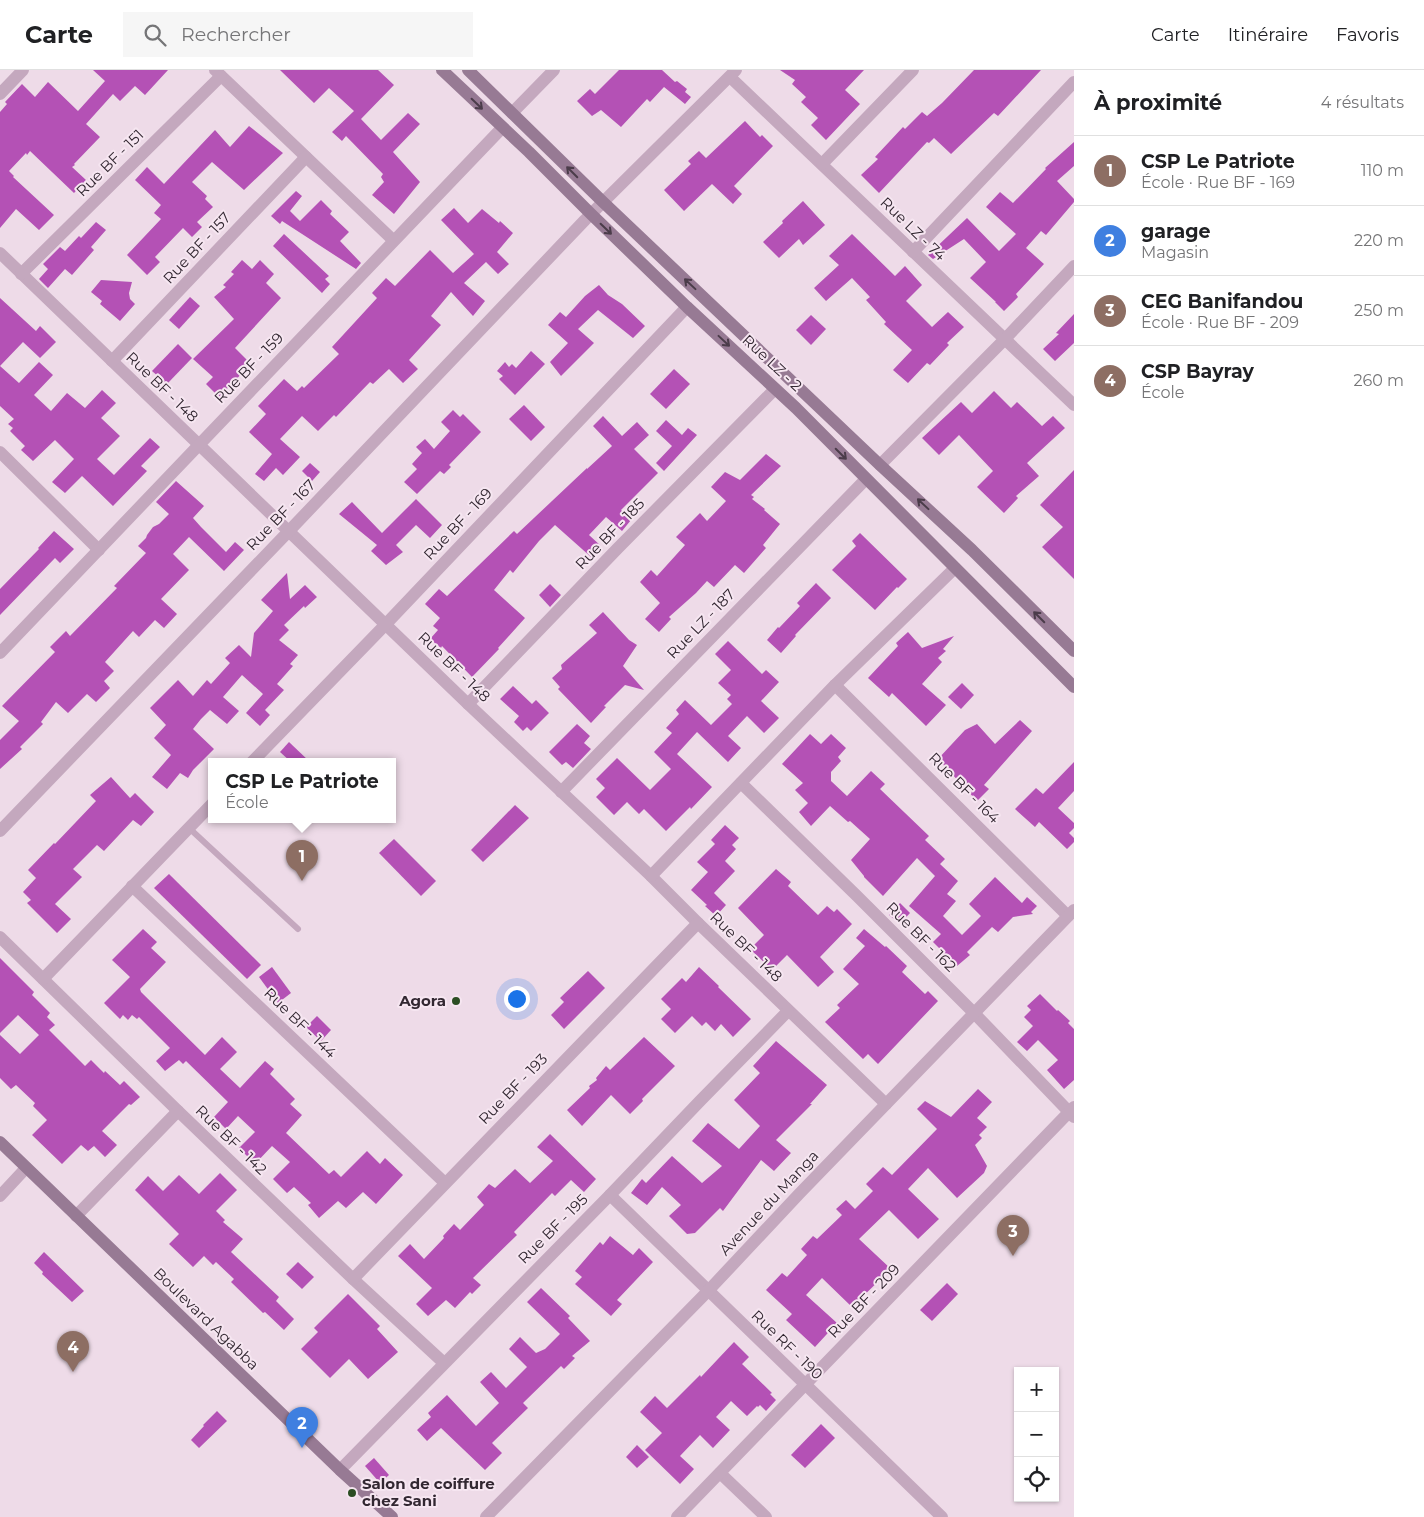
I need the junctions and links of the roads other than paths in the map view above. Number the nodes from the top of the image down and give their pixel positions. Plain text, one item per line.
1 (23, 70) edge
2 (442, 70) edge
3 (468, 70) edge
4 (554, 70) edge
5 (913, 70) edge
6 (218, 73) edge
7 (733, 74) edge
8 (1074, 82) edge
9 (0, 94) edge
10 (512, 113) junction
11 (502, 128) junction
12 (306, 157) junction
13 (822, 164) junction
14 (606, 200) junction
15 (588, 217) junction
16 (393, 240) junction
17 (913, 252) junction
18 (0, 253) edge
19 (1074, 266) edge
20 (21, 274) junction
21 (687, 307) junction
22 (1005, 339) junction
23 (112, 361) junction
24 (775, 389) junction
25 (1074, 405) edge
26 (198, 444) junction
27 (0, 452) edge
28 (880, 465) junction
29 (866, 479) junction
30 (289, 531) junction
31 (99, 550) junction
32 (955, 568) junction
33 (386, 624) junction
34 (1074, 651) edge
35 (0, 653) edge
36 (835, 685) junction
37 (1074, 687) edge
38 (468, 704) junction
39 (256, 758) edge
40 (741, 783) junction
41 (561, 792) junction
42 (208, 808) edge
43 (189, 828) junction
44 (0, 831) edge
45 (651, 876) junction
46 (132, 886) junction
47 (1071, 913) edge
48 (698, 923) junction
49 (298, 929) dead end
50 (0, 937) edge
51 (44, 979) junction
52 (788, 1010) junction
53 (974, 1013) junction
54 (886, 1104) junction
55 (178, 1112) junction
56 (1072, 1112) edge
57 (0, 1142) edge
58 (26, 1168) junction
59 (445, 1183) junction
60 (0, 1196) edge
61 (610, 1196) junction
62 (76, 1216) junction
63 (353, 1279) junction
64 (708, 1291) junction
65 (444, 1363) junction
66 (805, 1385) junction
67 (340, 1470) junction
68 (720, 1473) junction
69 (392, 1517) edge
70 (486, 1517) edge
71 (677, 1517) edge
72 (766, 1517) edge
73 (942, 1517) edge

1 - 9 street
2 -> 11 main road, Rue LZ - 2
3 - 10 main road, Rue LZ - 2
4 - 10 street
5 - 13 street
6 - 12 street
6 - 20 street, Rue BF - 151
7 - 13 street, Rue LZ - 74
7 - 14 street, Rue BF - 167
8 - 17 street
14 -> 10 main road, Rue LZ - 2
11 - 15 main road, Rue LZ - 2
11 - 16 street, Rue BF - 159
12 - 16 street
12 - 23 street, Rue BF - 157
13 - 17 street, Rue LZ - 74
14 - 15 street, Rue BF - 167
28 -> 14 main road, Rue LZ - 2
15 -> 21 main road, Rue LZ - 2
15 - 30 street, Rue BF - 167
16 - 26 street, Rue BF - 159
17 - 22 street, Rue LZ - 74
18 - 20 street, Rue BF - 148
19 - 22 street
20 - 23 street, Rue BF - 148
21 -> 24 main road, Rue LZ - 2
21 - 33 street, Rue BF - 169
22 - 25 street, Rue LZ - 74
22 - 28 street
23 - 26 street, Rue BF - 148
24 -> 29 main road, Rue LZ - 2
24 - 38 street, Rue BF - 185
26 - 30 street, Rue BF - 148
26 - 31 street, Rue BF - 159
27 - 31 street
34 -> 28 main road, Rue LZ - 2
29 - 32 main road, Rue LZ - 2
29 - 41 street, Rue LZ - 187
30 - 33 street, Rue BF - 148
30 - 44 street, Rue BF - 167
31 - 35 street, Rue BF - 159
32 - 36 street
32 - 37 main road, Rue LZ - 2
33 - 38 street, Rue BF - 148
33 - 39 street, Rue BF - 169
36 - 40 street
36 - 47 street, Rue BF - 164
38 - 41 street, Rue BF - 148
40 - 45 street
40 - 53 street, Rue BF - 162
41 - 45 street, Rue BF - 148
42 - 43 street
43 - 46 street
43 - 49 lane
45 - 48 street, Rue BF - 148
46 - 51 street
46 - 59 street, Rue BF - 144
47 - 53 street, Avenue du Manga
48 - 52 street, Rue BF - 148
48 - 59 street, Rue BF - 193
50 - 51 street, Rue BF - 142
51 - 55 street, Rue BF - 142
52 - 54 street, Rue BF - 148
52 - 61 street, Rue BF - 195
53 - 54 street, Avenue du Manga
53 - 56 street, Rue BF - 162
54 - 64 street, Avenue du Manga
55 - 62 street
55 - 63 street, Rue BF - 142
56 - 66 street, Rue BF - 209
57 - 58 main road, Boulevard Agabba
58 - 60 street
58 - 62 main road, Boulevard Agabba
59 - 63 street, Rue BF - 193
61 - 64 street, Rue RF - 190
61 - 65 street, Rue BF - 195
62 - 67 main road, Boulevard Agabba
63 - 65 street, Rue BF - 142
64 - 66 street, Rue RF - 190
64 - 70 street, Avenue du Manga
65 - 67 street, Rue BF - 195
66 - 68 street, Rue BF - 209
66 - 73 street, Rue RF - 190
67 - 69 main road, Boulevard Agabba
68 - 71 street, Rue BF - 209
68 - 72 street

